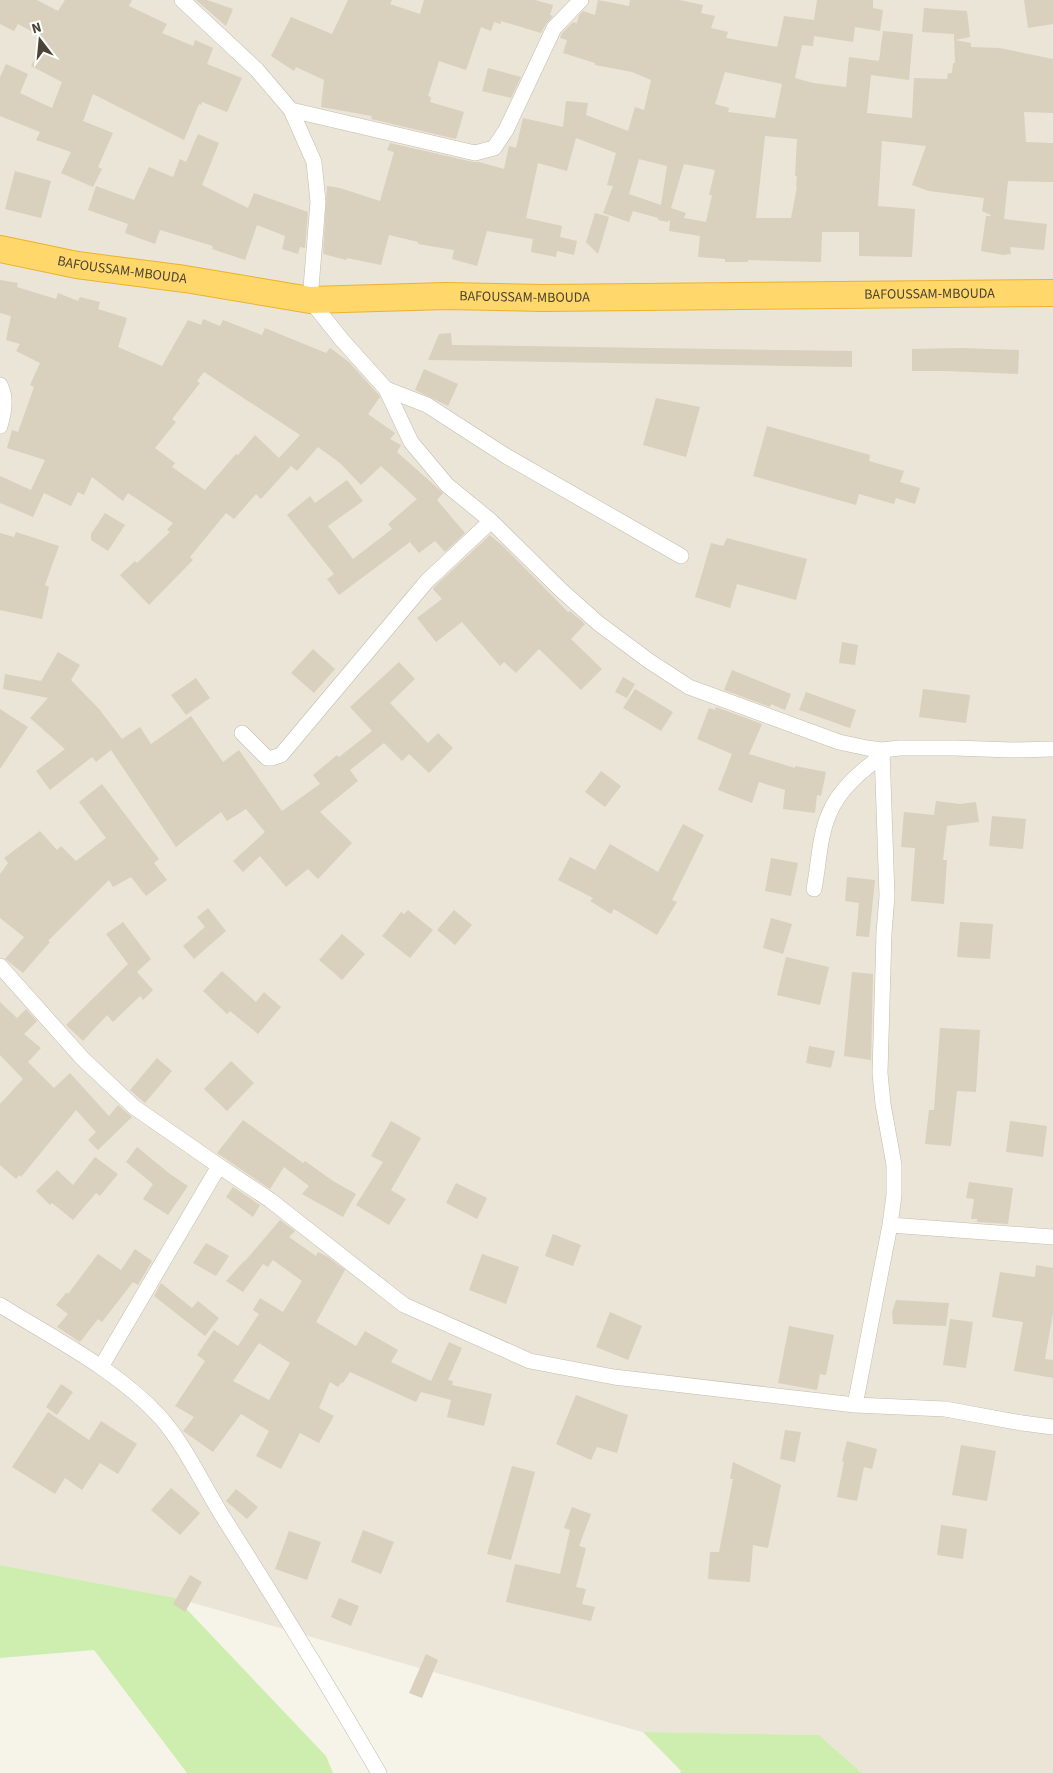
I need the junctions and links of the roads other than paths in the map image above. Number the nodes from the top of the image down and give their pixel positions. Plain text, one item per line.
1 (182, 0) edge
2 (581, 0) edge
3 (291, 110) junction
4 (0, 249) edge
5 (1053, 293) edge
6 (310, 300) junction
7 (0, 385) edge
8 (386, 389) junction
9 (0, 426) edge
10 (492, 521) junction
11 (680, 556) dead end
12 (242, 733) dead end
13 (1053, 749) edge
14 (883, 753) junction
15 (814, 889) dead end
16 (0, 966) edge
17 (219, 1166) junction
18 (890, 1226) junction
19 (1053, 1237) edge
20 (0, 1305) edge
21 (101, 1367) junction
22 (855, 1405) junction
23 (1053, 1427) edge
24 (379, 1773) edge

1 - 3 street
2 - 3 street
3 - 6 street
4 - 6 highway, BAFOUSSAM-MBOUDA
5 - 6 highway, BAFOUSSAM-MBOUDA
6 - 8 street
7 - 9 street
8 - 10 street
8 - 11 street
10 - 12 street
10 - 14 street
13 - 14 street
14 - 15 street
14 - 18 street
16 - 17 street
17 - 21 street
17 - 22 street
18 - 19 street
18 - 22 street
20 - 21 street
21 - 24 street
22 - 23 street

